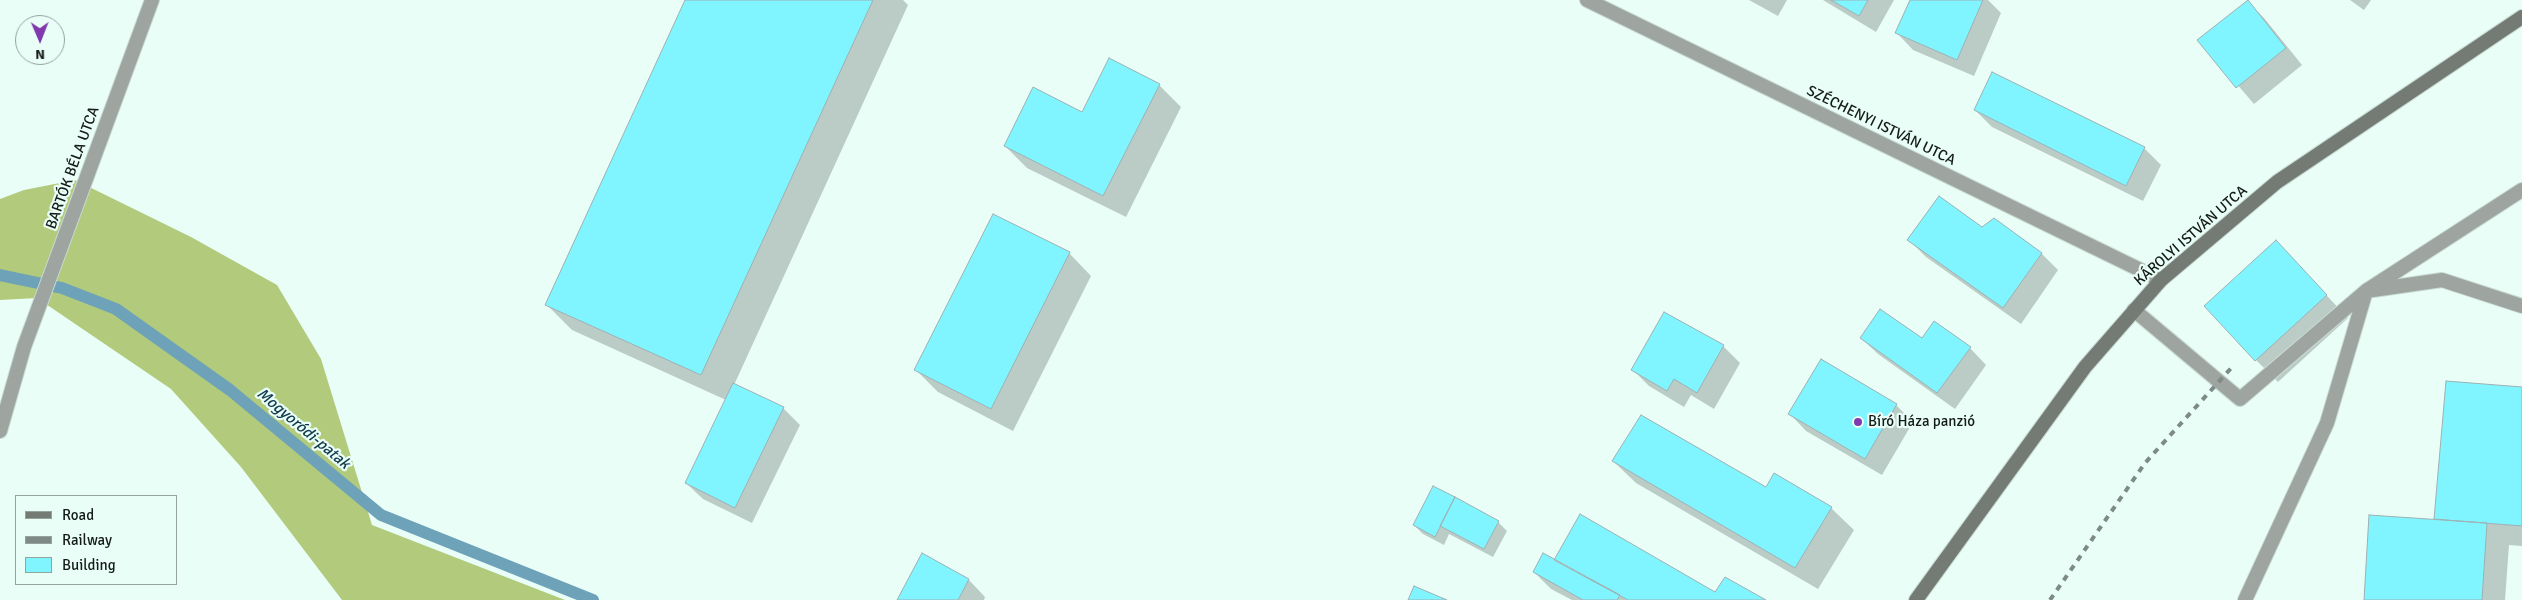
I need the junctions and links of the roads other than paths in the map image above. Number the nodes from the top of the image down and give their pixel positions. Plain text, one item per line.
1 (152, 0) edge
2 (1587, 0) edge
3 (2522, 17) edge
4 (2522, 190) edge
5 (2161, 280) junction
6 (2366, 291) junction
7 (2522, 306) edge
8 (2134, 310) junction
9 (0, 431) edge
10 (1916, 600) edge
11 (2245, 600) edge

1 - 9 street, BARTÓK BÉLA UTCA
2 - 5 street, SZÉCHENYI ISTVÁN UTCA
3 - 5 main road, KÁROLYI ISTVÁN UTCA
4 - 6 street
5 - 8 main road, KÁROLYI ISTVÁN UTCA
6 - 7 street
6 - 8 street
6 - 11 street
8 - 10 main road, KÁROLYI ISTVÁN UTCA

